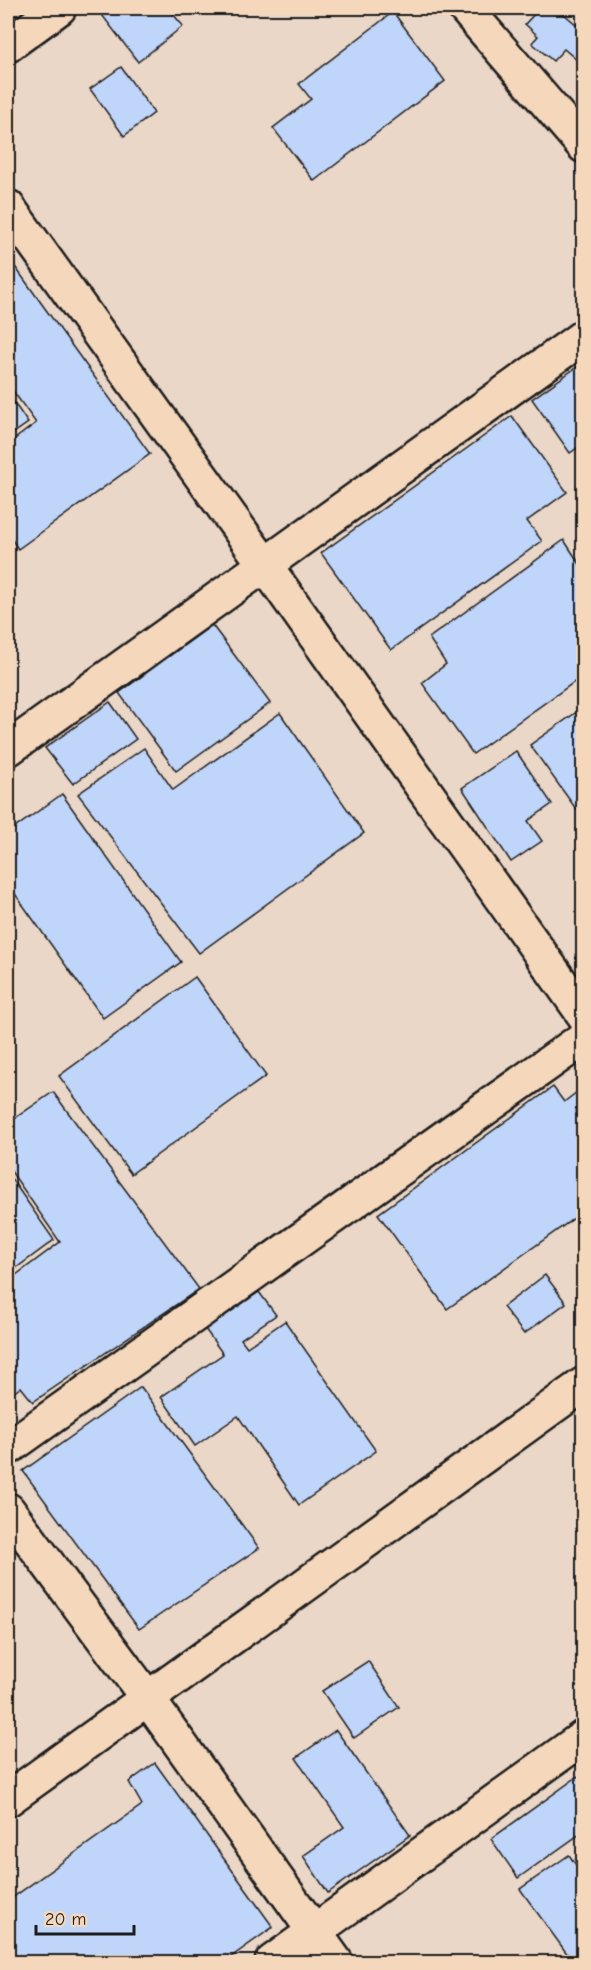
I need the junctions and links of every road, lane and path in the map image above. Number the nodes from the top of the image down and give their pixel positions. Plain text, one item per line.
1 (59, 8) edge
2 (472, 10) edge
3 (8, 45) edge
4 (584, 146) edge
5 (8, 207) edge
6 (584, 336) edge
7 (265, 565) junction
8 (8, 749) edge
9 (584, 1015) edge
10 (584, 1038) edge
11 (584, 1384) edge
12 (8, 1448) edge
13 (8, 1510) edge
14 (148, 1699) junction
15 (584, 1737) edge
16 (8, 1799) edge
17 (314, 1932) junction
18 (272, 1962) edge
19 (336, 1962) edge

1 - 3 street
2 - 4 street
5 - 7 street
6 - 7 street
7 - 8 street
7 - 9 street
10 - 12 street
11 - 14 street
13 - 14 street
14 - 16 street
14 - 17 street
15 - 17 street
17 - 18 street
17 - 19 street

